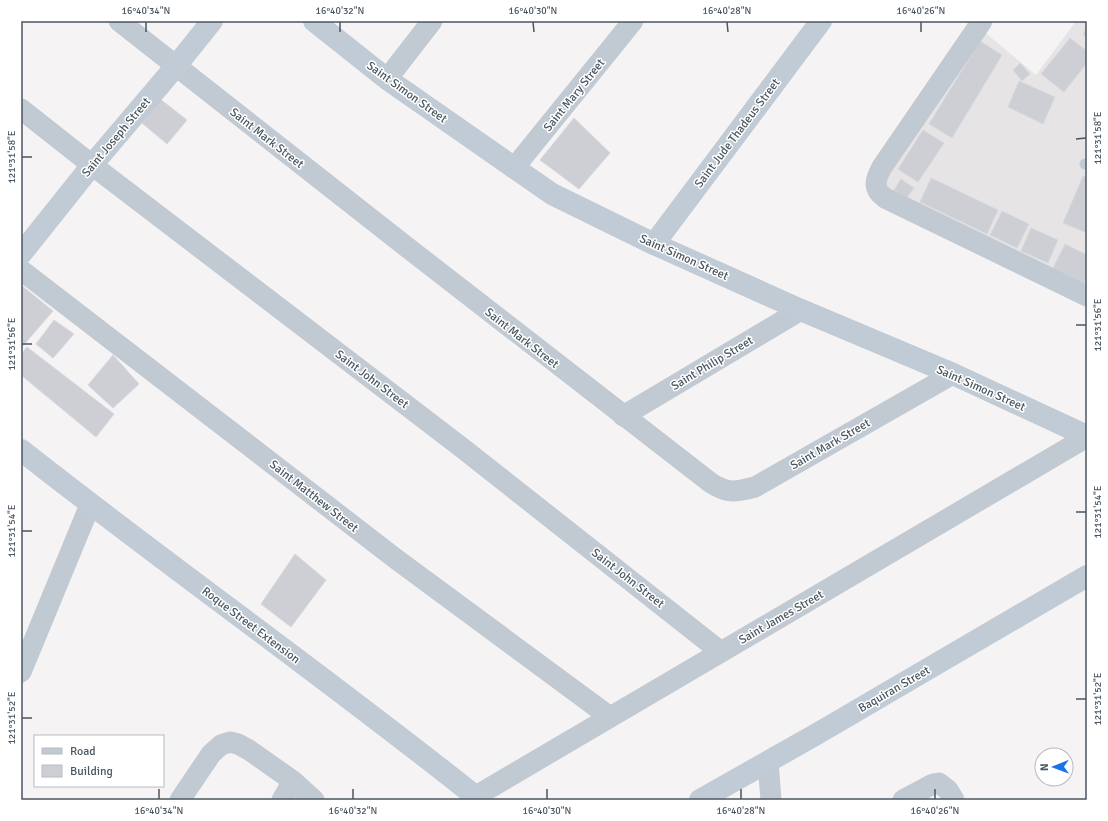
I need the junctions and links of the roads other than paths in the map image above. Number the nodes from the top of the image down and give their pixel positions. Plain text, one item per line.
1 (119, 21) edge
2 (212, 21) edge
3 (314, 21) edge
4 (432, 21) edge
5 (633, 21) edge
6 (821, 21) edge
7 (982, 21) edge
8 (176, 66) junction
9 (387, 79) junction
10 (21, 109) edge
11 (92, 165) junction
12 (514, 168) junction
13 (654, 244) junction
14 (21, 254) edge
15 (21, 270) edge
16 (1087, 296) edge
17 (801, 310) junction
18 (953, 374) junction
19 (623, 416) junction
20 (1087, 436) edge
21 (21, 450) edge
22 (90, 505) junction
23 (1087, 576) edge
24 (721, 652) junction
25 (21, 672) edge
26 (610, 716) junction
27 (768, 762) junction
28 (293, 781) junction
29 (478, 798) edge
30 (180, 800) edge
31 (282, 800) edge
32 (314, 800) edge
33 (700, 800) edge
34 (771, 800) edge
35 (903, 800) edge
36 (954, 800) edge

1 - 8 street, Saint Mark Street
2 - 8 street, Saint Joseph Street
3 - 9 street, Saint Simon Street
4 - 9 street
5 - 12 street, Saint Mary Street
6 - 13 street, Saint Jude Thadeus Street
7 - 16 street
8 - 11 street, Saint Joseph Street
8 - 19 street, Saint Mark Street
9 - 12 street, Saint Simon Street
10 - 11 street, Saint John Street
11 - 14 street, Saint Joseph Street
11 - 24 street, Saint John Street
12 - 13 street, Saint Simon Street
13 - 17 street, Saint Simon Street
15 - 26 street, Saint Matthew Street
17 - 18 street, Saint Simon Street
17 - 19 street, Saint Philip Street
18 - 19 street, Saint Mark Street
18 - 20 street, Saint Simon Street
20 - 24 street, Saint James Street
21 - 22 street, Roque Street Extension
22 - 25 street
22 - 29 street, Roque Street Extension
23 - 27 street, Baquiran Street
24 - 26 street, Saint James Street
26 - 29 street, Saint James Street
27 - 33 street, Baquiran Street
27 - 34 street
28 - 30 street
28 - 31 street
28 - 32 street
35 - 36 street

